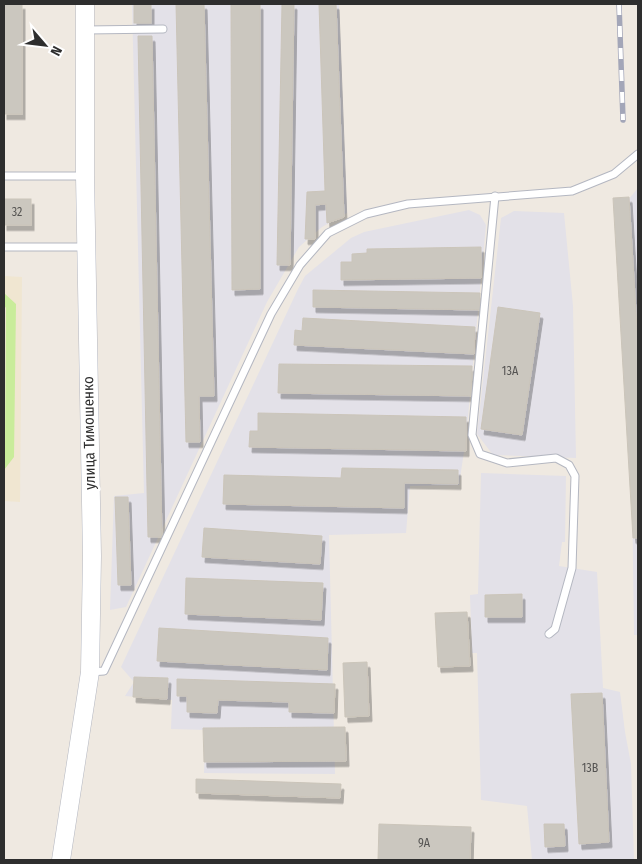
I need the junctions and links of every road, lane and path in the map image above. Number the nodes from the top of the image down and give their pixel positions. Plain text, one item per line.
1 (85, 4) edge
2 (85, 30) junction
3 (163, 30) dead end
4 (638, 154) edge
5 (4, 176) edge
6 (85, 176) junction
7 (495, 196) junction
8 (4, 247) edge
9 (86, 247) junction
10 (549, 634) dead end
11 (90, 672) junction
12 (61, 860) edge

1 - 2 street, улица Тимошенко
2 - 3 lane
2 - 6 street, улица Тимошенко
4 - 7 lane
5 - 6 lane
6 - 9 street, улица Тимошенко
7 - 10 lane
7 - 11 lane
8 - 9 lane
9 - 11 street, улица Тимошенко
11 - 12 street, улица Тимошенко

